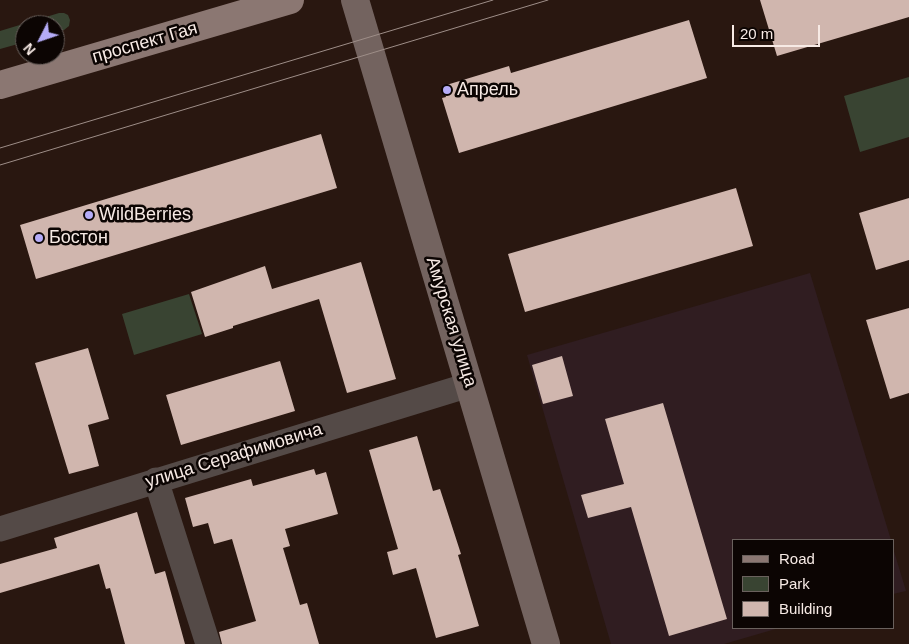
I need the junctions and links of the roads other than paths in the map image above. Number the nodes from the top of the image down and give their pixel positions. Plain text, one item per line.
1 (290, 0) edge
2 (355, 0) edge
3 (0, 85) edge
4 (469, 384) junction
5 (156, 480) junction
6 (0, 529) edge
7 (208, 644) edge
8 (546, 644) edge

1 - 3 main road, проспект Гая
2 - 4 street, Амурская улица
4 - 5 street, улица Серафимовича
4 - 8 street, Амурская улица
5 - 6 street, улица Серафимовича
5 - 7 street

